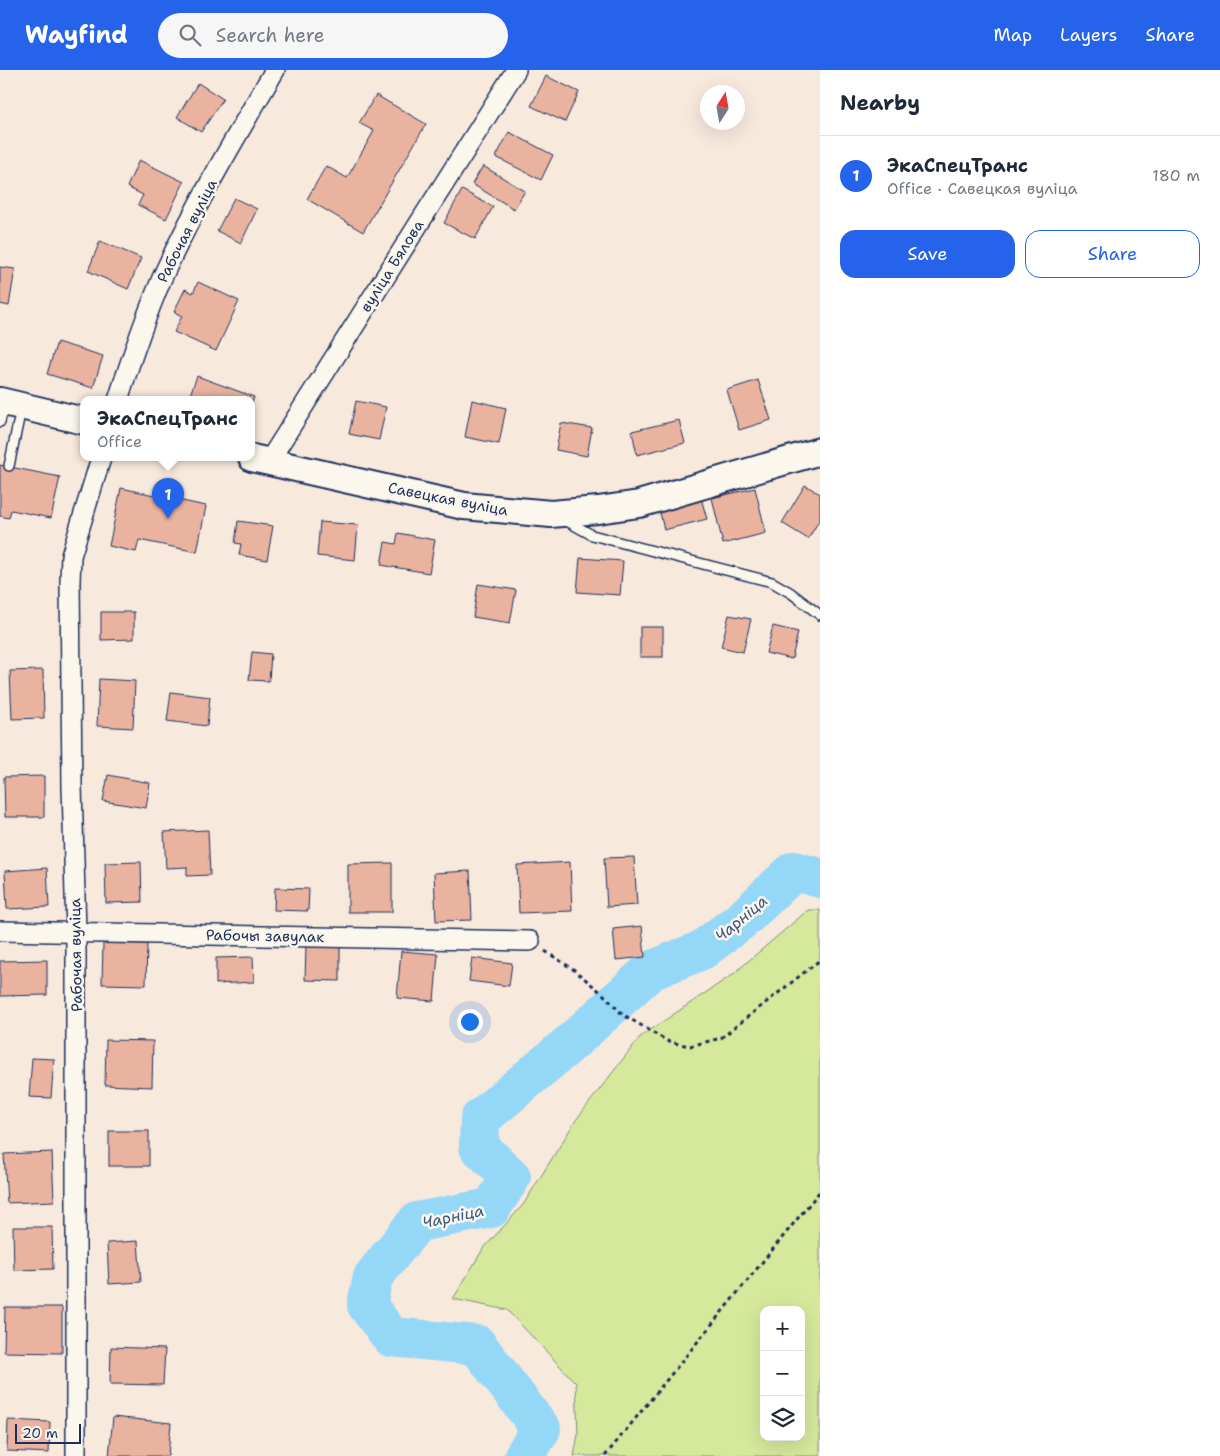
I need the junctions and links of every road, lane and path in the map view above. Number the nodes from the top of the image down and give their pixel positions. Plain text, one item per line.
1 (275, 70) edge
2 (516, 70) edge
3 (119, 396) edge
4 (6, 408) edge
5 (80, 420) edge
6 (820, 451) edge
7 (261, 460) edge
8 (100, 461) edge
9 (9, 466) dead end
10 (551, 514) junction
11 (820, 615) edge
12 (0, 930) edge
13 (76, 932) junction
14 (530, 941) joint
15 (820, 960) edge
16 (820, 1191) edge
17 (76, 1456) edge
18 (605, 1456) edge

1 - 3 street, Рабочая вуліца
2 - 7 street, вуліца Бялова
4 - 5 main road
4 - 9 lane
6 - 10 main road, Савецкая вуліца
7 - 10 main road, Савецкая вуліца
8 - 13 street, Рабочая вуліца
10 - 11 lane
12 - 13 street, Рабочы завулак
13 - 14 street, Рабочы завулак
13 - 17 street, Рабочая вуліца
14 - 15 path
16 - 18 path

